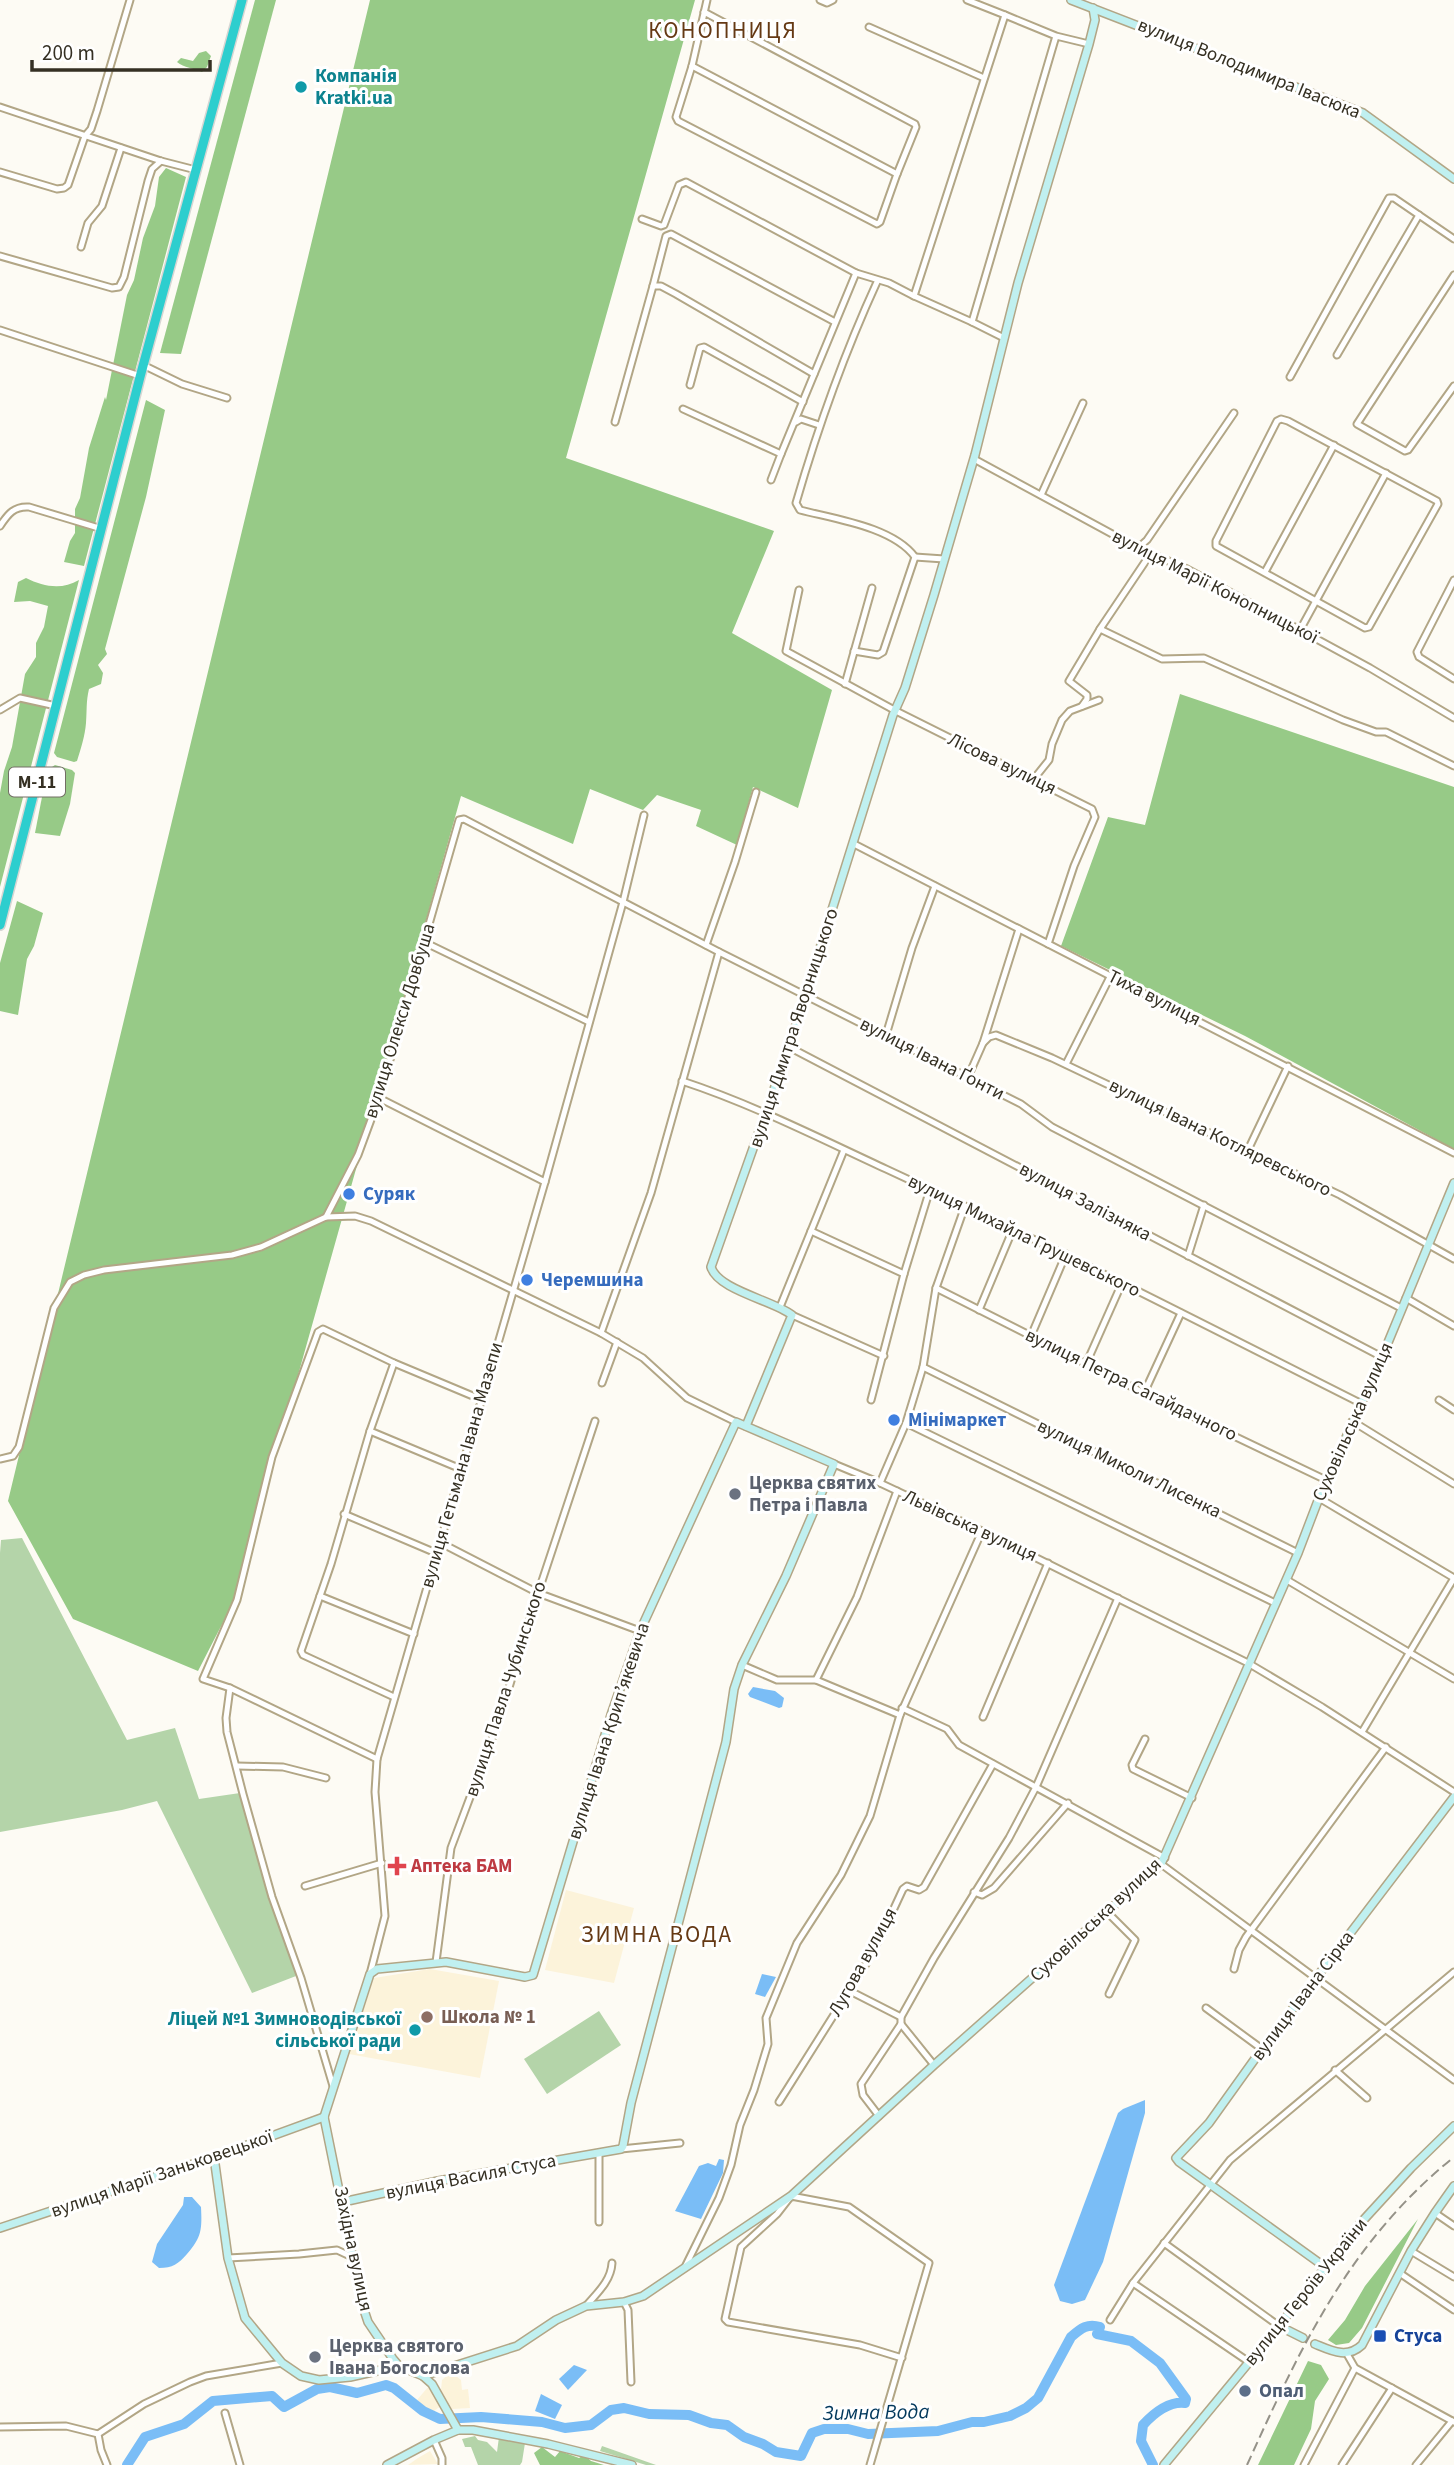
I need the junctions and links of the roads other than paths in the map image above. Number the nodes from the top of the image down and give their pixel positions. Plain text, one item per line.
1 (130, 0) edge
2 (242, 0) edge
3 (707, 0) edge
4 (820, 0) edge
5 (833, 0) edge
6 (967, 0) edge
7 (1071, 0) edge
8 (1093, 8) junction
9 (704, 12) junction
10 (1004, 15) junction
11 (869, 27) dead end
12 (1056, 36) junction
13 (1089, 44) junction
14 (692, 66) junction
15 (984, 78) junction
16 (0, 107) edge
17 (85, 136) junction
18 (121, 148) junction
19 (161, 161) junction
20 (196, 170) junction
21 (0, 172) edge
22 (897, 174) junction
23 (1454, 178) edge
24 (1419, 215) junction
25 (642, 219) dead end
26 (1454, 239) edge
27 (81, 247) dead end
28 (0, 257) edge
29 (856, 273) junction
30 (1454, 275) edge
31 (877, 282) junction
32 (653, 286) junction
33 (914, 296) junction
34 (835, 322) junction
35 (972, 322) junction
36 (0, 330) edge
37 (1004, 338) junction
38 (1337, 355) dead end
39 (144, 365) junction
40 (814, 374) junction
41 (141, 377) junction
42 (1290, 377) dead end
43 (690, 385) dead end
44 (1454, 386) edge
45 (227, 398) dead end
46 (803, 401) junction
47 (1083, 403) dead end
48 (683, 409) dead end
49 (1234, 413) dead end
50 (615, 422) dead end
51 (796, 422) junction
52 (819, 425) junction
53 (1334, 445) junction
54 (781, 454) junction
55 (974, 459) junction
56 (1386, 473) junction
57 (771, 480) dead end
58 (1041, 495) junction
59 (0, 526) edge
60 (102, 529) junction
61 (1138, 548) junction
62 (1151, 553) junction
63 (915, 557) junction
64 (944, 559) junction
65 (1265, 572) junction
66 (1454, 580) edge
67 (872, 588) dead end
68 (799, 590) dead end
69 (1315, 600) junction
70 (1100, 629) junction
71 (1300, 630) junction
72 (854, 651) junction
73 (1453, 677) edge
74 (845, 684) junction
75 (1099, 700) dead end
76 (56, 706) junction
77 (1082, 706) junction
78 (0, 710) edge
79 (896, 710) junction
80 (1454, 718) edge
81 (1454, 766) edge
82 (1033, 780) junction
83 (756, 792) dead end
84 (644, 815) dead end
85 (459, 820) joint
86 (854, 844) junction
87 (935, 886) junction
88 (623, 902) junction
89 (0, 925) edge
90 (1019, 929) junction
91 (424, 942) junction
92 (1048, 944) junction
93 (706, 945) junction
94 (719, 952) junction
95 (1111, 975) junction
96 (806, 996) junction
97 (589, 1022) junction
98 (886, 1035) junction
99 (983, 1043) junction
100 (789, 1047) junction
101 (1066, 1064) junction
102 (1288, 1066) junction
103 (968, 1077) junction
104 (682, 1081) junction
105 (379, 1098) junction
106 (767, 1113) junction
107 (844, 1150) junction
108 (1247, 1152) junction
109 (1454, 1153) edge
110 (545, 1182) junction
111 (1453, 1186) edge
112 (930, 1189) junction
113 (1203, 1205) junction
114 (965, 1206) junction
115 (326, 1217) junction
116 (1013, 1229) junction
117 (811, 1231) junction
118 (1427, 1245) junction
119 (1066, 1254) junction
120 (1188, 1256) junction
121 (1454, 1259) edge
122 (904, 1274) junction
123 (1122, 1283) junction
124 (936, 1288) junction
125 (514, 1290) junction
126 (1406, 1298) junction
127 (780, 1307) junction
128 (1401, 1308) junction
129 (979, 1310) junction
130 (1181, 1313) junction
131 (792, 1315) junction
132 (1454, 1326) edge
133 (601, 1333) junction
134 (1031, 1336) junction
135 (617, 1342) junction
136 (884, 1356) junction
137 (1382, 1357) junction
138 (394, 1363) junction
139 (1086, 1364) junction
140 (923, 1367) junction
141 (602, 1383) dead end
142 (1144, 1393) junction
143 (480, 1399) junction
144 (871, 1400) dead end
145 (1439, 1400) dead end
146 (1360, 1403) junction
147 (1454, 1410) edge
148 (596, 1421) dead end
149 (736, 1422) junction
150 (1352, 1422) junction
151 (906, 1423) junction
152 (746, 1426) junction
153 (370, 1431) junction
154 (0, 1459) edge
155 (834, 1464) junction
156 (461, 1469) junction
157 (1326, 1480) junction
158 (880, 1483) junction
159 (1454, 1484) edge
160 (897, 1491) junction
161 (1319, 1498) junction
162 (344, 1514) junction
163 (982, 1531) junction
164 (439, 1542) junction
165 (436, 1553) junction
166 (1298, 1553) junction
167 (1048, 1563) junction
168 (1454, 1578) edge
169 (1287, 1580) junction
170 (538, 1593) junction
171 (320, 1595) junction
172 (1118, 1598) junction
173 (1275, 1603) junction
174 (640, 1631) junction
175 (414, 1634) junction
176 (1410, 1653) junction
177 (1248, 1663) junction
178 (742, 1665) junction
179 (1454, 1679) edge
180 (816, 1680) junction
181 (230, 1688) junction
182 (394, 1697) junction
183 (901, 1711) junction
184 (983, 1717) dead end
185 (1362, 1732) junction
186 (1145, 1739) dead end
187 (1386, 1747) junction
188 (377, 1759) junction
189 (993, 1764) junction
190 (237, 1766) junction
191 (326, 1778) dead end
192 (1036, 1787) junction
193 (1454, 1792) edge
194 (1454, 1797) edge
195 (1192, 1798) junction
196 (1068, 1804) junction
197 (1163, 1861) junction
198 (382, 1863) junction
199 (305, 1886) dead end
200 (975, 1892) junction
201 (1108, 1913) junction
202 (1251, 1929) junction
203 (436, 1962) junction
204 (1234, 1969) dead end
205 (1454, 1972) edge
206 (370, 1974) junction
207 (1317, 1977) junction
208 (850, 1991) junction
209 (1109, 1994) dead end
210 (1206, 2008) dead end
211 (901, 2021) junction
212 (1385, 2029) junction
213 (1262, 2049) junction
214 (934, 2065) junction
215 (1335, 2070) junction
216 (1454, 2080) edge
217 (333, 2087) junction
218 (1367, 2098) dead end
219 (779, 2102) dead end
220 (879, 2116) junction
221 (324, 2117) junction
222 (1454, 2126) edge
223 (680, 2143) dead end
224 (621, 2149) junction
225 (599, 2153) junction
226 (214, 2157) junction
227 (1209, 2184) junction
228 (1454, 2186) edge
229 (791, 2196) junction
230 (343, 2202) junction
231 (1434, 2213) junction
232 (599, 2222) dead end
233 (1, 2226) edge
234 (1454, 2226) edge
235 (1164, 2242) junction
236 (1411, 2251) junction
237 (228, 2258) junction
238 (353, 2259) junction
239 (612, 2263) dead end
240 (1325, 2267) junction
241 (684, 2268) junction
242 (1401, 2274) junction
243 (1454, 2277) edge
244 (1133, 2283) junction
245 (624, 2301) junction
246 (586, 2306) junction
247 (1454, 2310) edge
248 (1110, 2320) dead end
249 (1279, 2326) junction
250 (1303, 2338) dead end
251 (1315, 2344) dead end
252 (1347, 2354) junction
253 (902, 2358) junction
254 (1249, 2362) junction
255 (282, 2363) junction
256 (400, 2366) junction
257 (1355, 2368) junction
258 (423, 2376) junction
259 (631, 2382) dead end
260 (1392, 2388) junction
261 (225, 2413) dead end
262 (1453, 2422) edge
263 (0, 2427) edge
264 (458, 2430) junction
265 (98, 2434) junction
266 (434, 2440) junction
267 (107, 2465) edge
268 (240, 2465) edge
269 (387, 2465) edge
270 (442, 2465) edge
271 (632, 2465) edge
272 (870, 2465) edge
273 (1164, 2465) edge
274 (1304, 2465) edge
275 (1342, 2465) edge
276 (1416, 2465) edge

1 - 17 street
2 - 20 highway, М-11
3 - 9 street
4 - 5 street
6 - 10 street
7 - 8 street, вулиця Володимира Івасюка
8 - 13 street, вулиця Дмитра Яворницького
8 - 23 street, вулиця Володимира Івасюка
9 - 14 street
9 - 22 street
10 - 12 street
10 - 15 street
11 - 15 street
12 - 13 street
12 - 35 street
13 - 37 street, вулиця Дмитра Яворницького
14 - 22 street
14 - 22 street
15 - 33 street
16 - 17 street
17 - 18 street
17 - 21 street
18 - 19 street
18 - 27 street
19 - 20 street
19 - 28 street
20 - 39 highway, М-11
24 - 26 street
24 - 38 street
24 - 42 street
25 - 29 street
29 - 31 street
29 - 34 street
30 - 44 street
31 - 33 street
31 - 52 street
32 - 34 street
32 - 40 street
32 - 50 street
33 - 35 street
34 - 40 street
35 - 37 street
36 - 41 street
37 - 55 street, вулиця Дмитра Яворницького
39 - 41 highway, М-11
39 - 45 street
40 - 46 street
41 - 60 highway, М-11
43 - 46 street
46 - 51 street
47 - 58 street
48 - 54 street
49 - 61 street
51 - 52 street
51 - 54 street
52 - 63 street
53 - 56 street
53 - 65 street
53 - 65 street
54 - 57 street
55 - 58 street, вулиця Марії Конопницької
55 - 64 street, вулиця Дмитра Яворницького
56 - 69 street
56 - 69 street
58 - 61 street, вулиця Марії Конопницької
59 - 60 street
60 - 76 highway, М-11
61 - 62 street, вулиця Марії Конопницької
62 - 70 street
62 - 71 street, вулиця Марії Конопницької
63 - 64 street
63 - 72 street
64 - 79 street, вулиця Дмитра Яворницького
65 - 69 street
66 - 73 street
67 - 72 street
68 - 74 street, Лісова вулиця
69 - 71 street
70 - 77 street
70 - 81 street
71 - 80 street, вулиця Марії Конопницької
72 - 74 street
74 - 79 street, Лісова вулиця
75 - 77 street
76 - 78 street
76 - 89 highway, М-11
77 - 82 street
79 - 82 street, Лісова вулиця
79 - 86 street, вулиця Дмитра Яворницького
82 - 92 street, Лісова вулиця
83 - 93 street
84 - 88 street, вулиця Гетьмана Івана Мазепи
85 - 88 street, вулиця Івана Ґонти
85 - 91 street, вулиця Олекси Довбуша
86 - 87 street, Тиха вулиця
86 - 96 street, вулиця Дмитра Яворницького
87 - 90 street, Тиха вулиця
87 - 98 street
88 - 93 street, вулиця Івана Ґонти
88 - 97 street, вулиця Гетьмана Івана Мазепи
90 - 92 street, Тиха вулиця
90 - 99 street
91 - 97 street
91 - 105 street, вулиця Олекси Довбуша
92 - 95 street, Тиха вулиця
93 - 94 street, вулиця Івана Ґонти
94 - 96 street, вулиця Івана Ґонти
94 - 104 street
95 - 101 street
95 - 102 street, Тиха вулиця
96 - 98 street, вулиця Івана Ґонти
96 - 100 street, вулиця Дмитра Яворницького
97 - 110 street, вулиця Гетьмана Івана Мазепи
98 - 103 street, вулиця Івана Ґонти
99 - 101 street, вулиця Івана Котляревського
99 - 103 street
100 - 106 street, вулиця Дмитра Яворницького
100 - 120 street, вулиця Залізняка
101 - 108 street, вулиця Івана Котляревського
102 - 108 street
102 - 109 street, Тиха вулиця
103 - 113 street, вулиця Івана Ґонти
104 - 106 street, вулиця Михайла Грушевського
104 - 133 street
105 - 110 street
105 - 115 street, вулиця Олекси Довбуша
106 - 107 street, вулиця Михайла Грушевського
106 - 127 street, вулиця Дмитра Яворницького
107 - 112 street, вулиця Михайла Грушевського
107 - 117 street
108 - 118 street, вулиця Івана Котляревського
110 - 125 street, вулиця Гетьмана Івана Мазепи
111 - 118 street, Суховільська вулиця
112 - 114 street, вулиця Михайла Грушевського
112 - 122 street
113 - 120 street
113 - 128 street, вулиця Івана Ґонти
114 - 116 street, вулиця Михайла Грушевського
114 - 124 street
115 - 125 street, Львівська вулиця
115 - 154 street
116 - 119 street, вулиця Михайла Грушевського
116 - 129 street
117 - 122 street
117 - 127 street
118 - 121 street, вулиця Івана Котляревського
118 - 126 street, Суховільська вулиця
119 - 123 street, вулиця Михайла Грушевського
119 - 134 street
120 - 137 street, вулиця Залізняка
122 - 136 street
123 - 130 street, вулиця Михайла Грушевського
123 - 139 street
124 - 129 street, вулиця Петра Сагайдачного
124 - 140 street
125 - 133 street, Львівська вулиця
125 - 143 street, вулиця Гетьмана Івана Мазепи
126 - 128 street, Суховільська вулиця
126 - 132 street
127 - 131 street
128 - 137 street, Суховільська вулиця
129 - 134 street, вулиця Петра Сагайдачного
130 - 142 street
130 - 146 street, вулиця Михайла Грушевського
131 - 136 street
131 - 152 street
133 - 135 street, Львівська вулиця
134 - 139 street, вулиця Петра Сагайдачного
135 - 141 street
135 - 149 street, Львівська вулиця
136 - 144 street
137 - 146 street, Суховільська вулиця
138 - 143 street
138 - 153 street
138 - 181 street
139 - 142 street, вулиця Петра Сагайдачного
140 - 151 street
140 - 166 street, вулиця Миколи Лисенка
142 - 157 street, вулиця Петра Сагайдачного
143 - 156 street, вулиця Гетьмана Івана Мазепи
145 - 147 street
146 - 150 street, Суховільська вулиця
148 - 170 street, вулиця Павла Чубинського
149 - 152 street, Львівська вулиця
149 - 174 street, вулиця Івана Крипʼякевича
150 - 157 street, Суховільська вулиця
150 - 159 street
151 - 158 street
151 - 173 street
152 - 155 street, Львівська вулиця
153 - 156 street
153 - 162 street
155 - 158 street, Львівська вулиця
155 - 178 street
156 - 164 street, вулиця Гетьмана Івана Мазепи
157 - 161 street, Суховільська вулиця
158 - 160 street, Львівська вулиця
160 - 163 street, Львівська вулиця
160 - 180 street
161 - 166 street, Суховільська вулиця
161 - 168 street
162 - 165 street
162 - 171 street
163 - 167 street, Львівська вулиця
163 - 183 street
164 - 165 street, вулиця Гетьмана Івана Мазепи
164 - 170 street
165 - 175 street, вулиця Гетьмана Івана Мазепи
166 - 169 street, Суховільська вулиця
167 - 172 street, Львівська вулиця
167 - 184 street
168 - 176 street
169 - 173 street, Суховільська вулиця
169 - 176 street
170 - 174 street
170 - 203 street, вулиця Павла Чубинського
171 - 175 street
171 - 182 street
172 - 177 street, Львівська вулиця
172 - 192 street
173 - 177 street, Суховільська вулиця
174 - 203 street, вулиця Івана Крипʼякевича
175 - 182 street, вулиця Гетьмана Івана Мазепи
176 - 179 street
176 - 185 street
177 - 185 street, Львівська вулиця
177 - 195 street, Суховільська вулиця
178 - 180 street
178 - 224 street
180 - 183 street
181 - 188 street
181 - 190 street
182 - 188 street, вулиця Гетьмана Івана Мазепи
183 - 189 street
183 - 241 street
185 - 187 street, Львівська вулиця
186 - 195 street
187 - 193 street, Львівська вулиця
187 - 202 street
188 - 198 street, вулиця Гетьмана Івана Мазепи
189 - 192 street
189 - 208 street, Лугова вулиця
190 - 191 street
190 - 217 street
192 - 196 street
192 - 200 street
194 - 207 street, вулиця Івана Сірка
195 - 197 street, Суховільська вулиця
196 - 197 street
196 - 200 street
197 - 201 street, Суховільська вулиця
197 - 202 street
198 - 199 street
198 - 206 street, вулиця Гетьмана Івана Мазепи
200 - 211 street
201 - 209 street
201 - 214 street, Суховільська вулиця
202 - 204 street
202 - 207 street
203 - 206 street
205 - 212 street
206 - 217 street, вулиця Гетьмана Івана Мазепи
207 - 212 street
207 - 213 street, вулиця Івана Сірка
208 - 211 street
208 - 219 street, Лугова вулиця
210 - 213 street
211 - 214 street
211 - 220 street
212 - 215 street
212 - 216 street
213 - 227 street, вулиця Івана Сірка
214 - 220 street, Суховільська вулиця
215 - 218 street
215 - 227 street
217 - 221 street, вулиця Гетьмана Івана Мазепи
220 - 229 street, Суховільська вулиця
221 - 226 street, вулиця Марії Заньковецької
221 - 230 street, Західна вулиця
222 - 240 street, вулиця Героїв України
223 - 224 street, вулиця Василя Стуса
224 - 225 street, вулиця Василя Стуса
225 - 230 street, вулиця Василя Стуса
225 - 232 street
226 - 233 street, вулиця Марії Заньковецької
226 - 237 street
227 - 235 street
227 - 240 street
228 - 231 street
229 - 241 street, Суховільська вулиця
229 - 253 street
229 - 253 street
230 - 238 street, Західна вулиця
231 - 234 street
231 - 236 street
235 - 244 street
235 - 249 street
236 - 242 street
236 - 243 street
237 - 238 street
237 - 255 street
238 - 256 street, Західна вулиця
239 - 246 street
240 - 249 street, вулиця Героїв України
241 - 245 street, Суховільська вулиця
242 - 247 street
242 - 252 street
244 - 248 street
244 - 254 street
245 - 246 street, Суховільська вулиця
245 - 259 street
246 - 258 street, Суховільська вулиця
249 - 250 street
249 - 254 street, вулиця Героїв України
251 - 252 street
252 - 257 street
253 - 272 street
254 - 273 street, вулиця Героїв України
255 - 256 street
255 - 265 street
256 - 258 street
257 - 260 street
257 - 274 street
258 - 264 street
260 - 262 street
260 - 275 street
261 - 268 street
262 - 276 street
263 - 265 street
264 - 266 street
264 - 271 street
265 - 267 street
266 - 269 street
266 - 270 street

